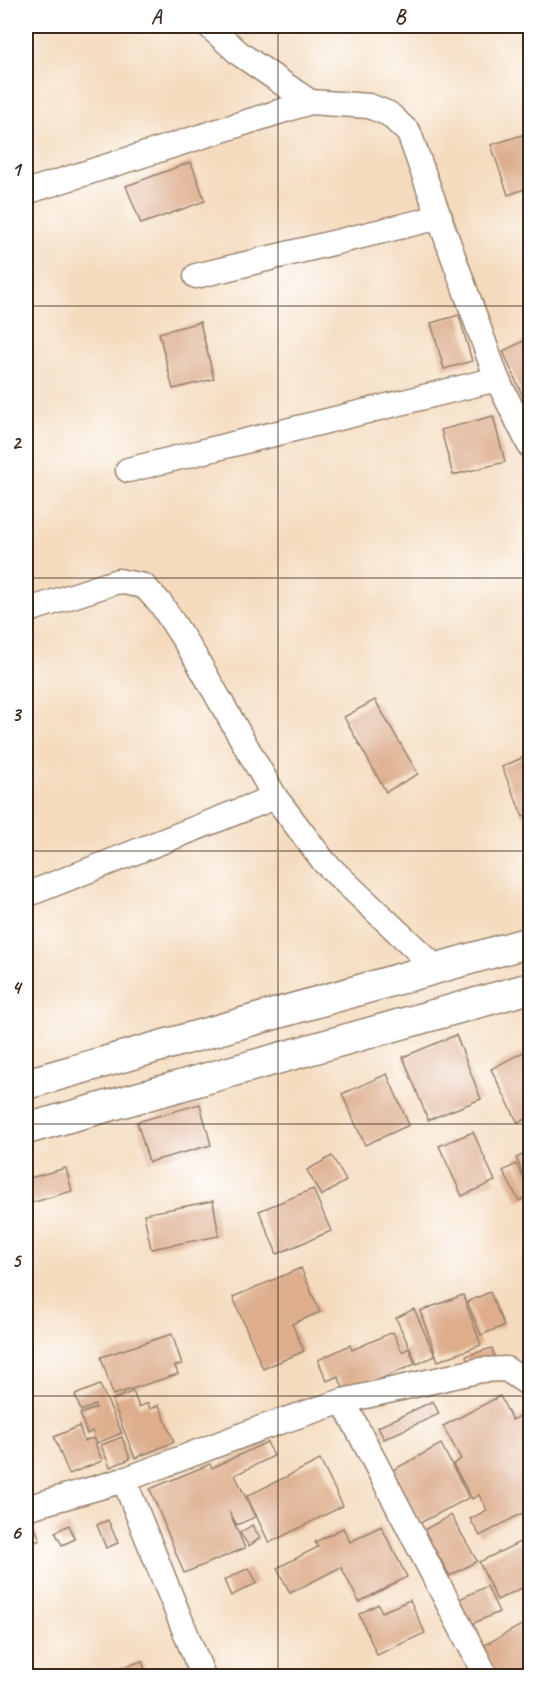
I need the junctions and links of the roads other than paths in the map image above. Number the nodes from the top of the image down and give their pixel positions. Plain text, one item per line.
1 (209, 26) edge
2 (310, 102) junction
3 (26, 192) edge
4 (440, 217) junction
5 (196, 276) dead end
6 (497, 379) junction
7 (531, 446) edge
8 (128, 470) dead end
9 (26, 611) edge
10 (275, 797) junction
11 (26, 895) edge
12 (531, 942) edge
13 (435, 967) junction
14 (531, 988) edge
15 (26, 1084) edge
16 (26, 1129) edge
17 (531, 1385) edge
18 (344, 1401) junction
19 (124, 1480) junction
20 (26, 1508) edge
21 (203, 1677) edge
22 (486, 1677) edge

1 - 2 street
2 - 3 street
2 - 4 street
4 - 5 street
4 - 6 street
6 - 7 street
6 - 8 street
9 - 10 street
10 - 11 street
10 - 13 street
12 - 13 main road
13 - 15 main road
14 - 16 main road
17 - 18 street
18 - 19 street
18 - 22 street
19 - 20 street
19 - 21 street

